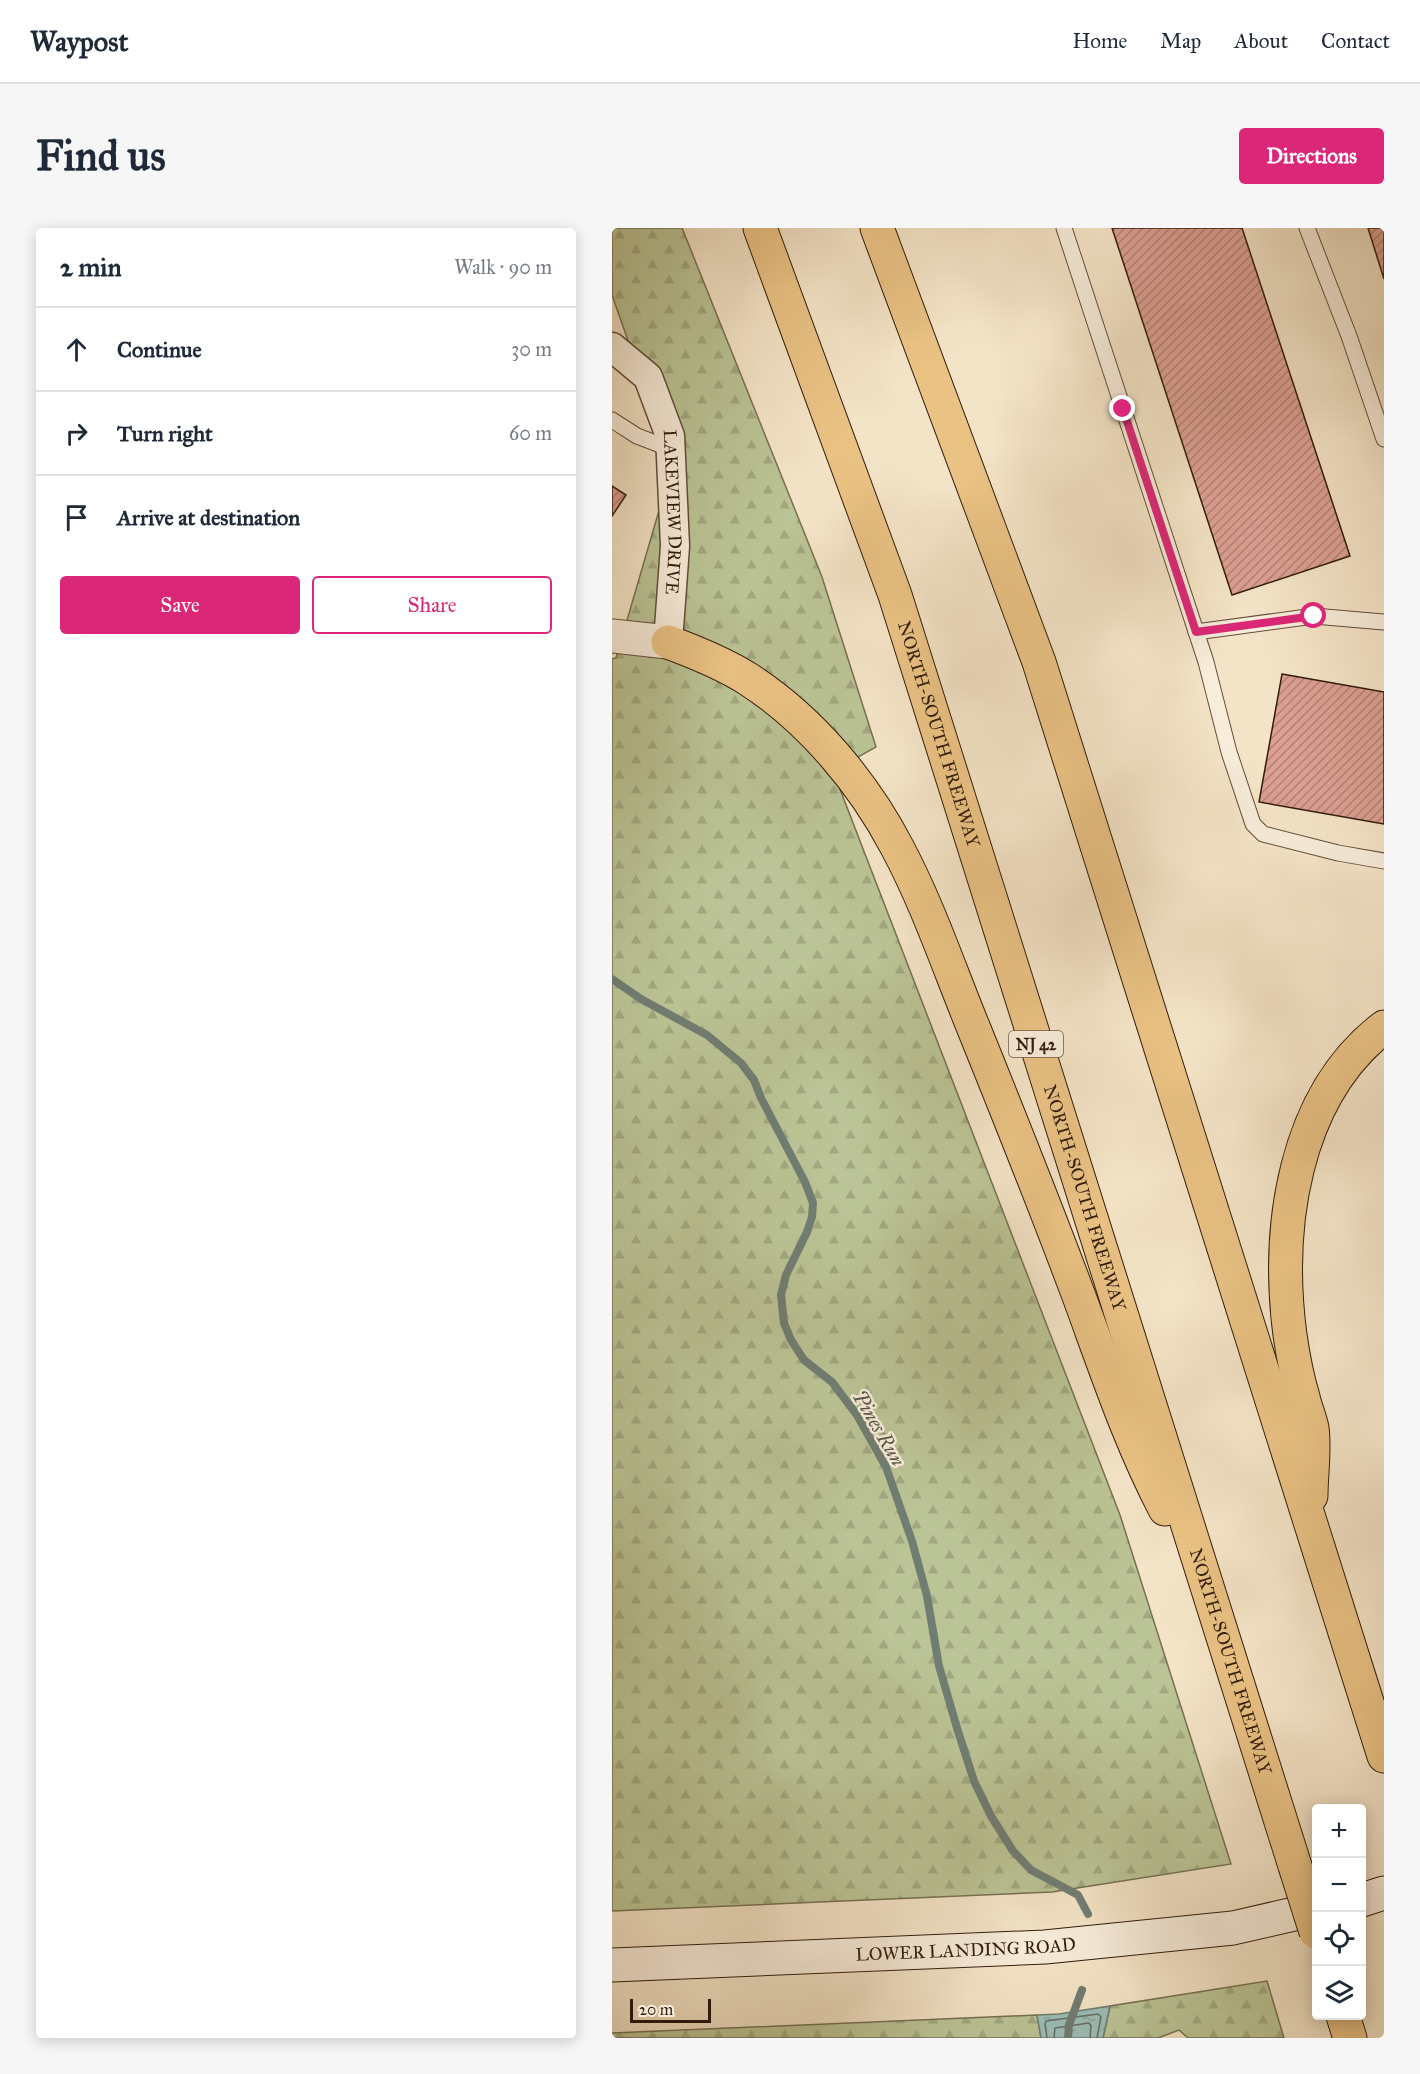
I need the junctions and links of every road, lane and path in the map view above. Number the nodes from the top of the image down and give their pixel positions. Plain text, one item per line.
1 (760, 228) edge
2 (877, 228) edge
3 (1064, 228) edge
4 (1307, 228) edge
5 (612, 347) edge
6 (612, 420) edge
7 (1384, 439) edge
8 (671, 449) junction
9 (1384, 622) edge
10 (1196, 632) junction
11 (612, 636) edge
12 (668, 642) junction
13 (1384, 861) edge
14 (1384, 1027) edge
15 (1311, 1525) junction
16 (1213, 1608) junction
17 (1384, 1756) edge
18 (1384, 1893) edge
19 (1366, 1899) edge
20 (1312, 1911) edge
21 (1312, 1917) edge
22 (612, 1965) edge
23 (1343, 2020) edge
24 (1350, 2038) edge

1 - 16 highway, NORTH-SOUTH FREEWAY / NJ 42
2 - 15 highway
3 - 10 lane
4 - 7 lane
5 - 8 street, LAKEVIEW DRIVE
6 - 8 lane
8 - 12 street, LAKEVIEW DRIVE
9 - 10 lane
10 - 13 lane
11 - 12 main road
12 - 16 highway
14 - 15 highway
15 - 17 highway
16 - 21 highway, NORTH-SOUTH FREEWAY / NJ 42, bridge
18 - 19 main road
20 - 22 main road, LOWER LANDING ROAD
23 - 24 highway

